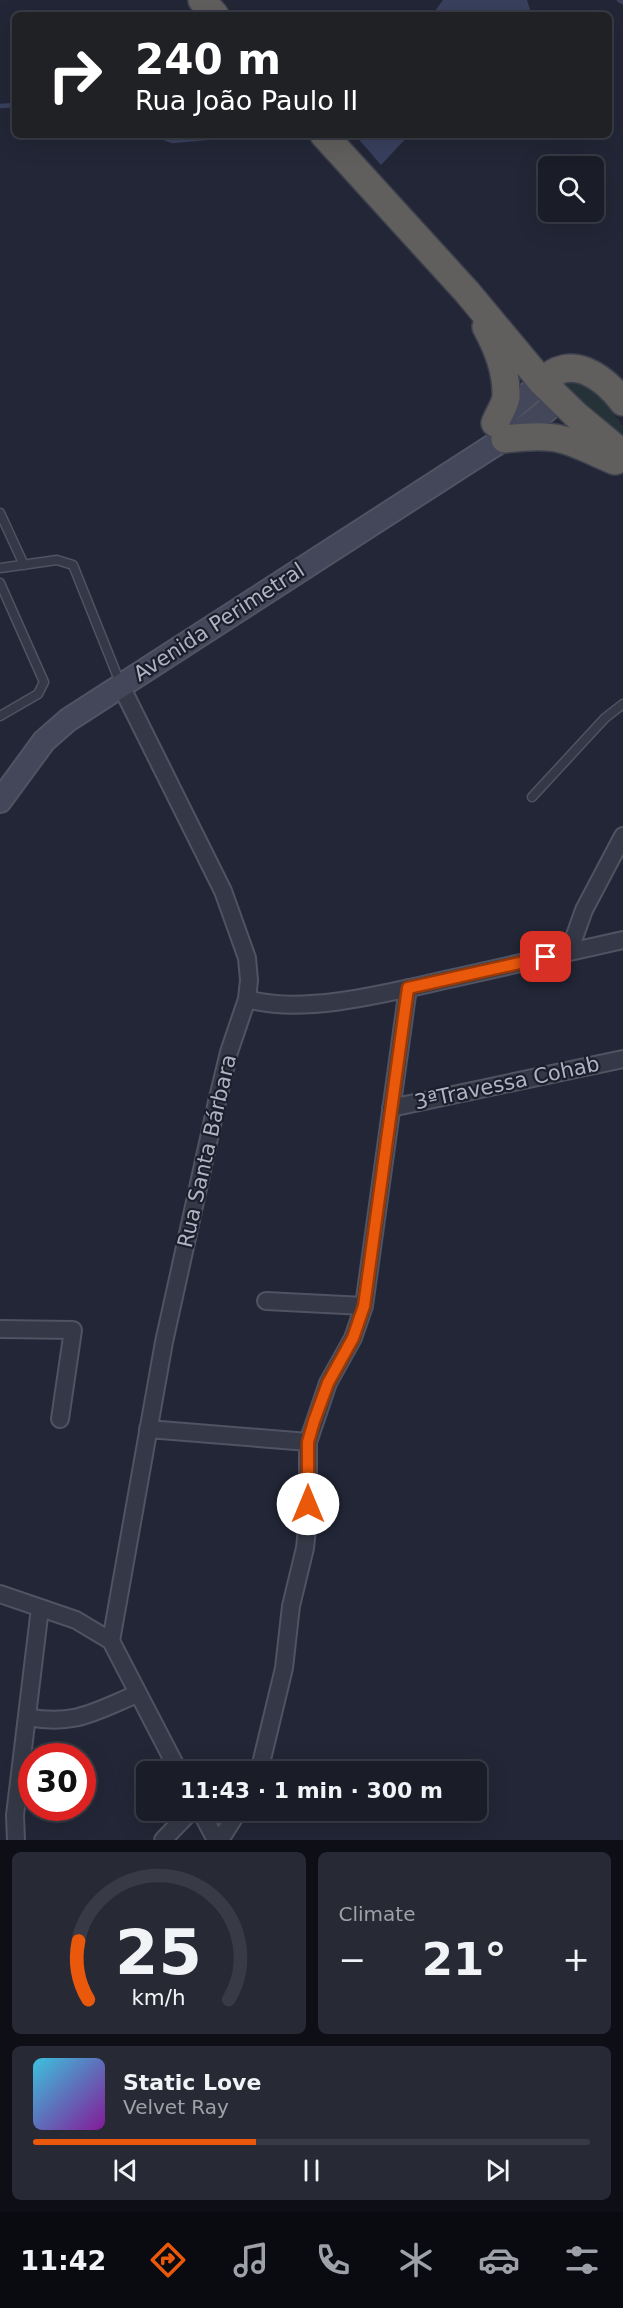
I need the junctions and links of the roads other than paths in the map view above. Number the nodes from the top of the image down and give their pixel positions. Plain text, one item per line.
1 (202, 0) edge
2 (212, 12) edge
3 (327, 138) edge
4 (467, 292) junction
5 (551, 389) junction
6 (623, 402) edge
7 (500, 431) junction
8 (623, 454) edge
9 (623, 464) edge
10 (0, 513) edge
11 (24, 565) junction
12 (0, 568) edge
13 (0, 583) edge
14 (121, 686) junction
15 (623, 704) edge
16 (0, 716) edge
17 (532, 797) dead end
18 (0, 801) edge
19 (623, 836) edge
20 (623, 940) edge
21 (569, 952) junction
22 (408, 988) junction
23 (247, 999) junction
24 (623, 1059) edge
25 (391, 1108) junction
26 (266, 1301) dead end
27 (364, 1306) junction
28 (0, 1329) edge
29 (60, 1419) dead end
30 (148, 1429) junction
31 (308, 1442) junction
32 (0, 1594) edge
33 (40, 1608) junction
34 (111, 1641) junction
35 (137, 1694) junction
36 (27, 1717) junction
37 (173, 1761) edge
38 (261, 1761) edge
39 (181, 1821) edge
40 (207, 1821) edge
41 (231, 1821) edge
42 (16, 1840) edge
43 (163, 1840) edge
44 (218, 1840) edge

1 - 2 highway
3 - 4 highway
4 - 5 highway
4 - 7 highway
5 - 6 highway
5 - 7 main road
5 - 8 highway
7 - 9 highway
7 - 14 main road, Avenida Perimetral
10 - 11 lane
11 - 12 lane
11 - 14 lane
13 - 16 lane
14 - 18 main road, Avenida Perimetral
14 - 23 street, Rua Santa Bárbara
15 - 17 lane
19 - 21 street
20 - 21 street
21 - 22 street
22 - 23 street
22 - 25 street
23 - 30 street, Rua Santa Bárbara
24 - 25 street, 3ªTravessa Cohab
25 - 27 street
26 - 27 street
27 - 31 street
28 - 29 street
30 - 31 street
30 - 34 street, Rua Santa Bárbara
31 - 38 street
32 - 33 street
33 - 34 street
33 - 36 street
34 - 35 street
35 - 36 street
35 - 37 street
36 - 42 street
39 - 43 street
40 - 44 street
41 - 44 street

